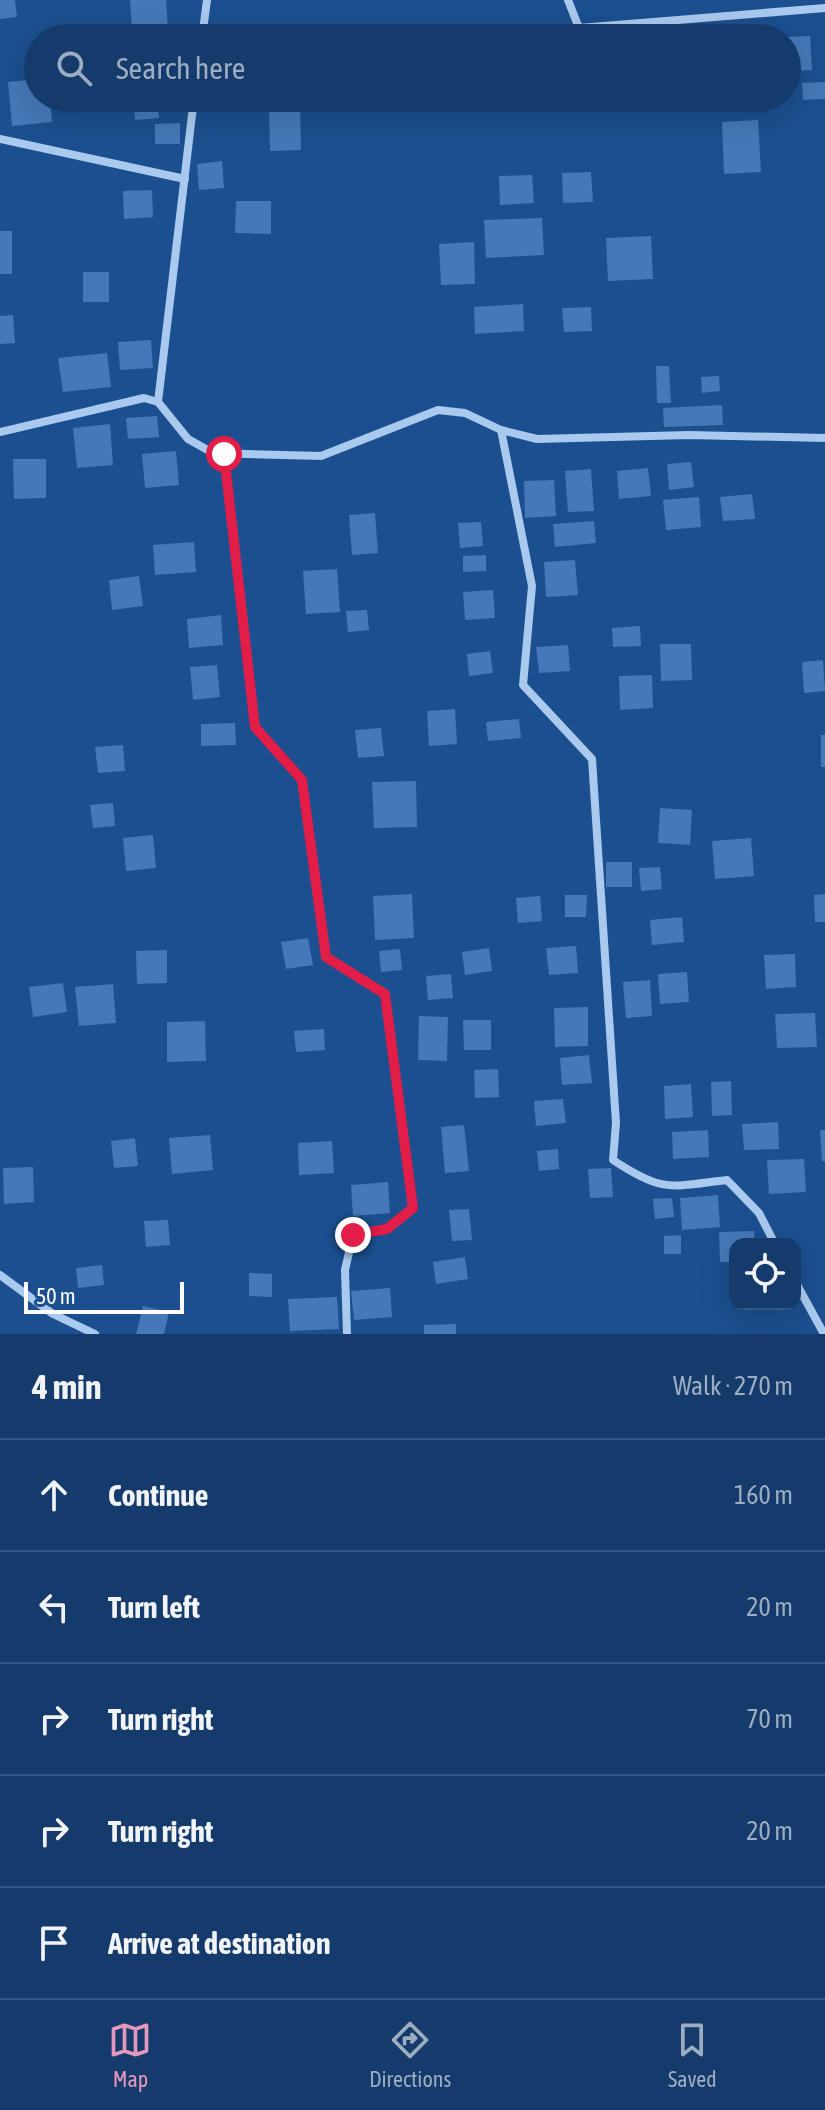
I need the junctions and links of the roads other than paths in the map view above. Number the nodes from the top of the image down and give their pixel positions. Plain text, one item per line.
1 (207, 0) edge
2 (568, 0) edge
3 (825, 8) edge
4 (204, 24) edge
5 (577, 24) edge
6 (628, 24) edge
7 (192, 112) edge
8 (0, 139) edge
9 (185, 179) junction
10 (158, 402) junction
11 (501, 430) junction
12 (0, 432) edge
13 (825, 438) edge
14 (224, 454) junction
15 (772, 1238) edge
16 (0, 1275) edge
17 (801, 1292) edge
18 (95, 1334) edge
19 (347, 1334) edge
20 (824, 1334) edge

1 - 4 street
2 - 5 street
3 - 6 street
7 - 9 street
8 - 9 street
9 - 10 street
10 - 12 street
10 - 14 street
11 - 13 street
11 - 14 street
11 - 15 street
14 - 19 street
16 - 18 street
17 - 20 street

